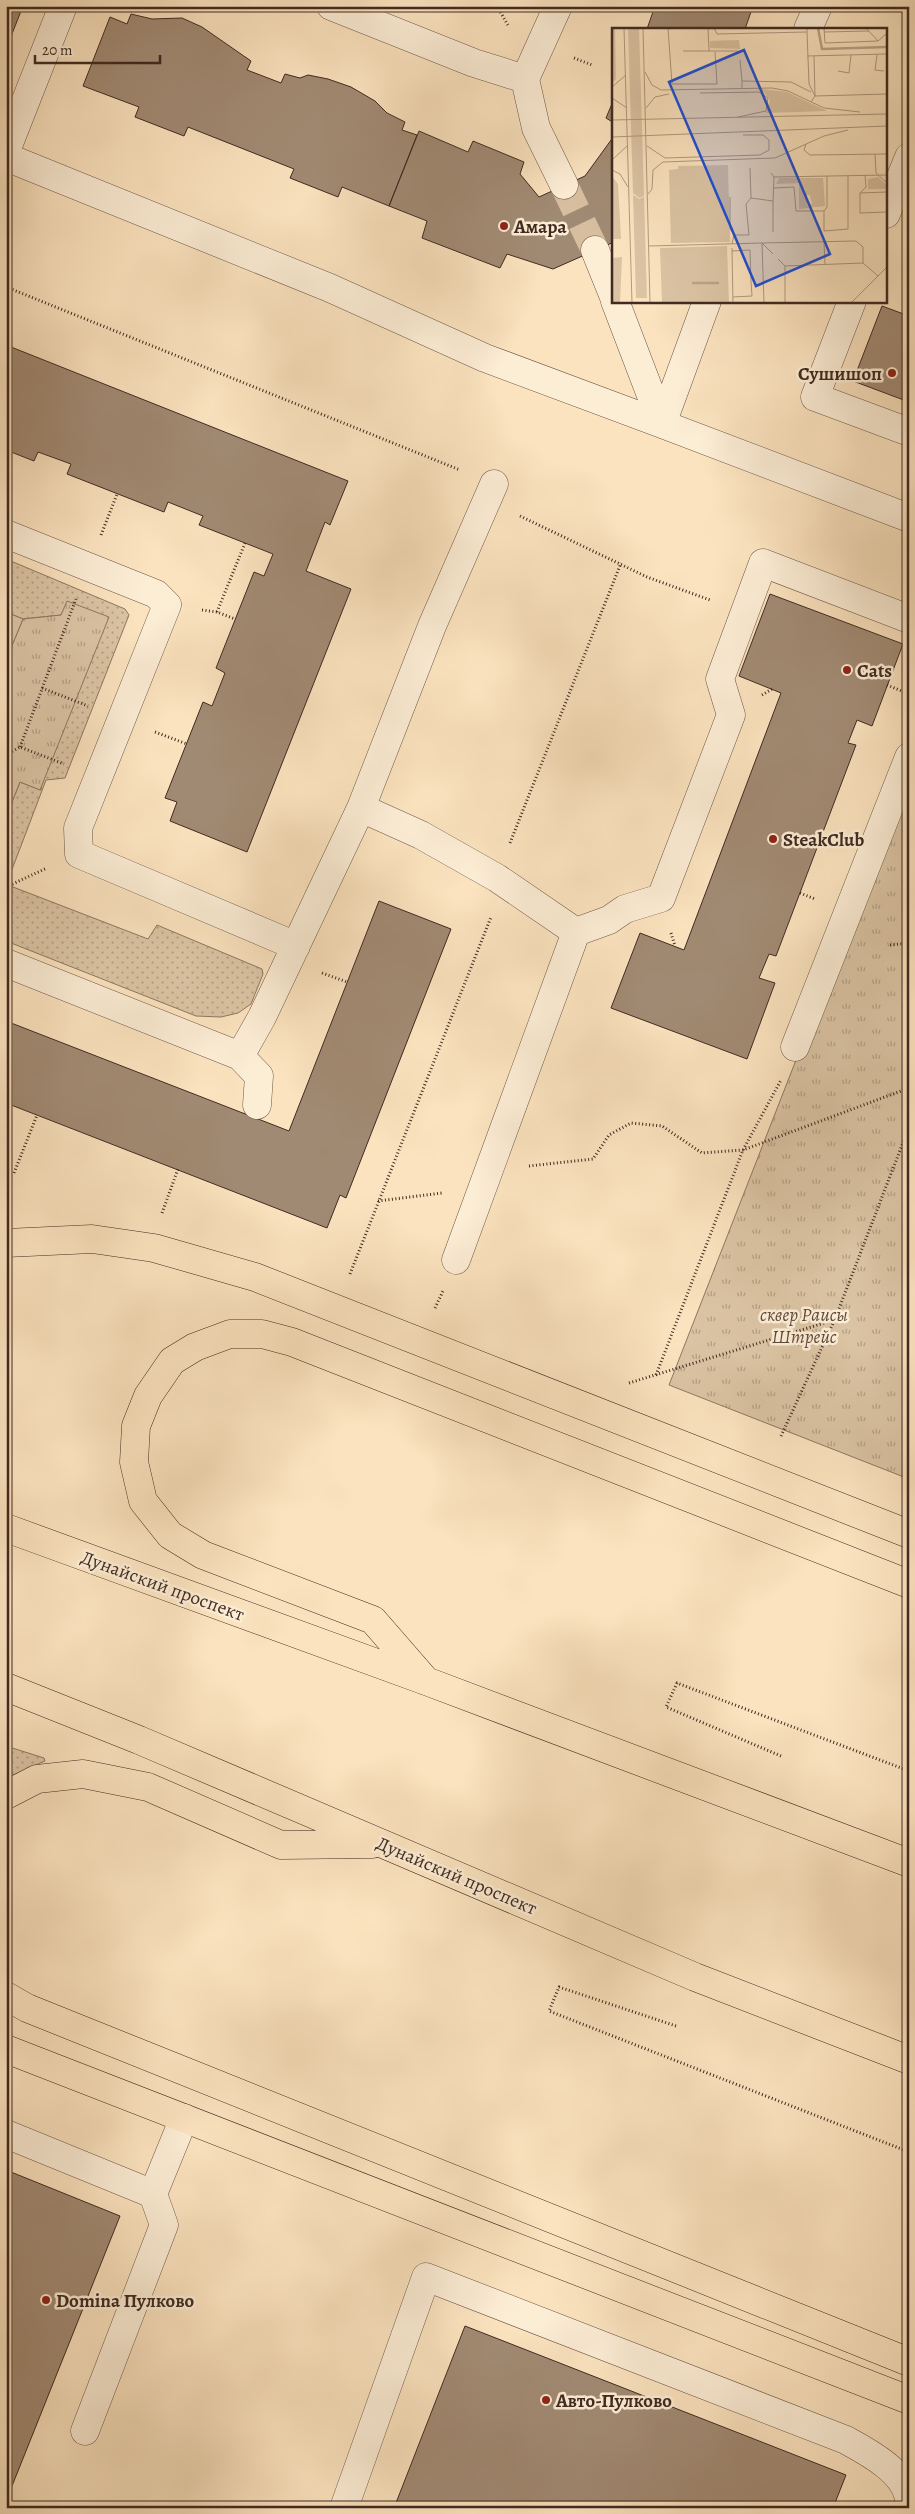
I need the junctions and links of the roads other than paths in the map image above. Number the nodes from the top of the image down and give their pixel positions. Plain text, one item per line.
1 (63, 6) edge
2 (331, 6) edge
3 (558, 6) edge
4 (818, 6) edge
5 (808, 28) edge
6 (525, 79) junction
7 (6, 150) edge
8 (6, 157) edge
9 (909, 157) edge
10 (564, 185) tunnel mouth
11 (888, 209) edge
12 (595, 250) tunnel mouth
13 (612, 292) edge
14 (615, 302) edge
15 (707, 302) edge
16 (852, 302) edge
17 (662, 424) junction
18 (909, 432) edge
19 (491, 492) road end
20 (909, 518) edge
21 (6, 534) edge
22 (909, 618) edge
23 (909, 757) edge
24 (361, 808) junction
25 (576, 932) junction
26 (296, 946) junction
27 (6, 962) edge
28 (795, 1047) road end
29 (240, 1056) junction
30 (257, 1105) dead end
31 (6, 1243) edge
32 (456, 1260) dead end
33 (6, 1528) edge
34 (909, 1534) edge
35 (909, 1584) edge
36 (426, 1681) junction
37 (6, 1687) edge
38 (6, 1795) edge
39 (382, 1844) junction
40 (909, 1864) edge
41 (6, 1996) edge
42 (6, 2049) edge
43 (909, 2060) edge
44 (184, 2118) junction
45 (6, 2134) edge
46 (153, 2194) junction
47 (909, 2362) edge
48 (909, 2400) edge
49 (84, 2431) dead end
50 (909, 2500) edge
51 (344, 2508) edge

1 - 7 lane
2 - 6 lane
3 - 6 lane
4 - 5 lane
6 - 10 lane
8 - 17 lane
9 - 11 lane
12 - 13 lane
14 - 17 lane
15 - 17 lane
16 - 18 lane
17 - 20 lane
19 - 24 lane
21 - 26 lane
22 - 25 lane
23 - 28 lane
24 - 25 lane
24 - 26 lane
25 - 32 lane
26 - 29 lane
27 - 29 lane
29 - 30 lane
31 - 34 main road
33 - 36 main road, Дунайский проспект
35 - 36 main road
36 - 40 main road, Дунайский проспект
37 - 39 main road, Дунайский проспект
38 - 39 main road
39 - 43 main road, Дунайский проспект
41 - 47 main road
42 - 44 main road
44 - 46 lane
44 - 48 main road
45 - 46 lane
46 - 49 lane
50 - 51 lane

